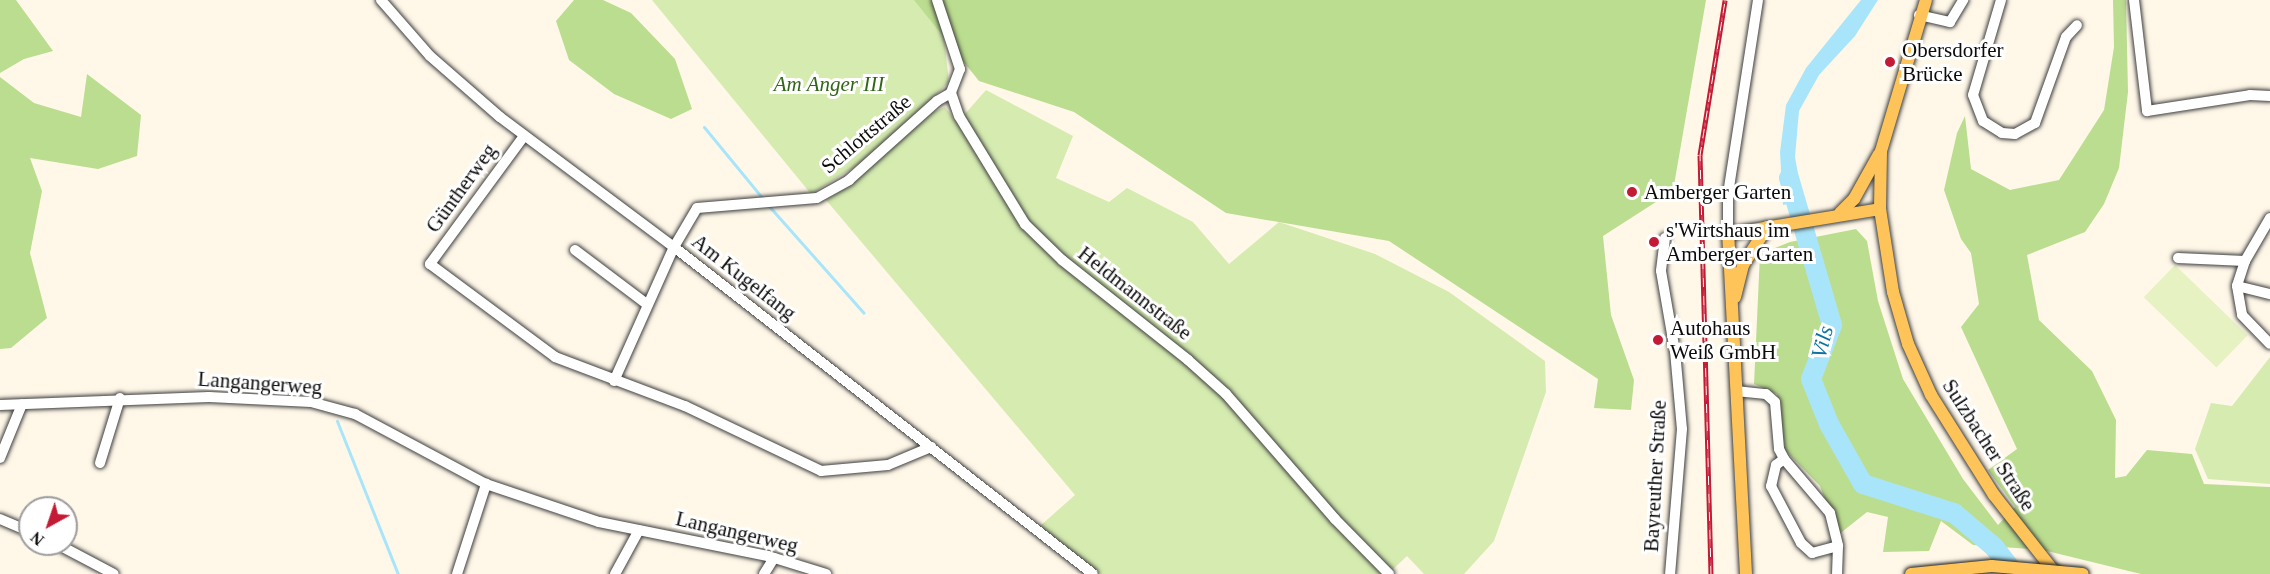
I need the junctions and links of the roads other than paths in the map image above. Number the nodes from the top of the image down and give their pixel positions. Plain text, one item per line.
1 (381, 0) edge
2 (937, 0) edge
3 (1758, 0) edge
4 (1926, 0) edge
5 (1963, 0) edge
6 (2001, 0) edge
7 (2134, 0) edge
8 (1919, 15) junction
9 (2077, 25) dead end
10 (951, 93) junction
11 (2270, 96) edge
12 (524, 136) junction
13 (1881, 151) junction
14 (1858, 204) junction
15 (1880, 209) junction
16 (2270, 218) edge
17 (1767, 227) junction
18 (1728, 234) junction
19 (1665, 238) dead end
20 (674, 247) junction
21 (575, 250) dead end
22 (2178, 258) dead end
23 (2245, 261) junction
24 (2237, 286) junction
25 (2270, 294) edge
26 (648, 305) junction
27 (1732, 309) junction
28 (2270, 344) edge
29 (614, 381) junction
30 (1737, 391) junction
31 (120, 398) junction
32 (22, 404) junction
33 (0, 405) edge
34 (931, 447) junction
35 (0, 458) edge
36 (1784, 459) junction
37 (100, 463) dead end
38 (486, 484) junction
39 (0, 519) edge
40 (18, 527) edge
41 (639, 530) junction
42 (1838, 546) junction
43 (78, 555) edge
44 (774, 558) junction
45 (114, 574) edge
46 (456, 574) edge
47 (615, 574) edge
48 (764, 574) edge
49 (826, 574) edge
50 (1093, 574) edge
51 (1389, 574) edge
52 (1670, 574) edge
53 (1746, 574) edge
54 (1837, 574) edge
55 (1911, 574) edge
56 (2056, 574) edge
57 (2084, 574) edge

1 - 12 street, Am Kugelfang
2 - 10 street
3 - 18 street
4 - 8 main road, Sulzbacher Straße
5 - 8 street
6 - 9 street
7 - 11 street
8 - 13 main road, Sulzbacher Straße
10 - 20 street, Schlottstraße
10 - 51 street, Heldmannstraße
12 - 20 street, Am Kugelfang
12 - 29 street, Güntherweg
13 - 14 main road, Sulzbacher Straße
13 - 15 main road, Sulzbacher Straße
14 - 15 main road
14 - 17 main road
15 - 56 main road, Sulzbacher Straße
16 - 23 street
17 - 18 main road
17 - 27 main road
18 - 27 main road
19 - 52 street, Bayreuther Straße
20 - 26 street, Schlottstraße
20 - 34 street, Am Kugelfang
21 - 26 street
22 - 23 street
23 - 24 street
24 - 25 street
24 - 28 street
26 - 29 street, Schlottstraße
27 - 30 main road
29 - 34 street
30 - 36 street
30 - 53 main road
31 - 32 street, Langangerweg
31 - 37 street
31 - 38 street, Langangerweg
32 - 33 street, Langangerweg
32 - 35 street
34 - 50 street, Am Kugelfang
36 - 42 street
36 - 42 street
38 - 41 street, Langangerweg
38 - 46 street
39 - 40 street
41 - 44 street, Langangerweg
41 - 47 street
42 - 54 street
43 - 45 street
44 - 48 street
44 - 49 street, Langangerweg
55 - 57 main road, bridge

